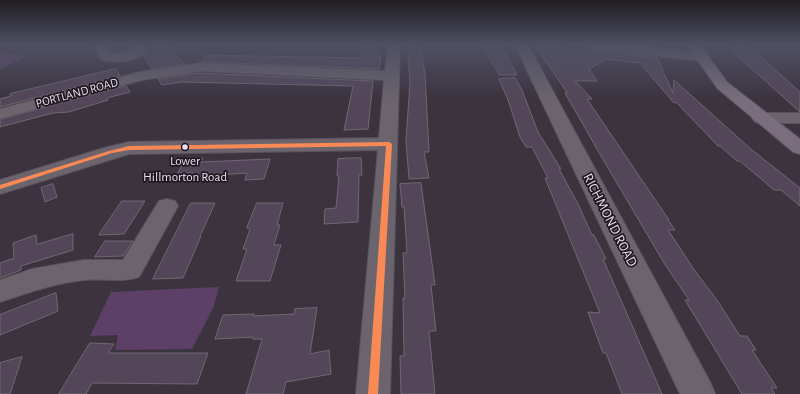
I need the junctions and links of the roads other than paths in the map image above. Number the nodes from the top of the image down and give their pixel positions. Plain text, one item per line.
1 (130, 63) edge
2 (393, 63) edge
3 (530, 63) edge
4 (706, 63) edge
5 (140, 76) junction
6 (392, 76) junction
7 (0, 114) edge
8 (761, 118) junction
9 (800, 118) edge
10 (389, 144) junction
11 (800, 148) edge
12 (0, 187) edge
13 (167, 206) dead end
14 (0, 291) edge
15 (373, 394) edge
16 (698, 394) edge

1 - 5 street
2 - 6 street
3 - 16 street, RICHMOND ROAD
4 - 8 highway
5 - 6 street, PORTLAND ROAD
5 - 7 street, PORTLAND ROAD
6 - 10 street
8 - 9 street
8 - 11 highway
10 - 12 street
10 - 15 street
13 - 14 street

